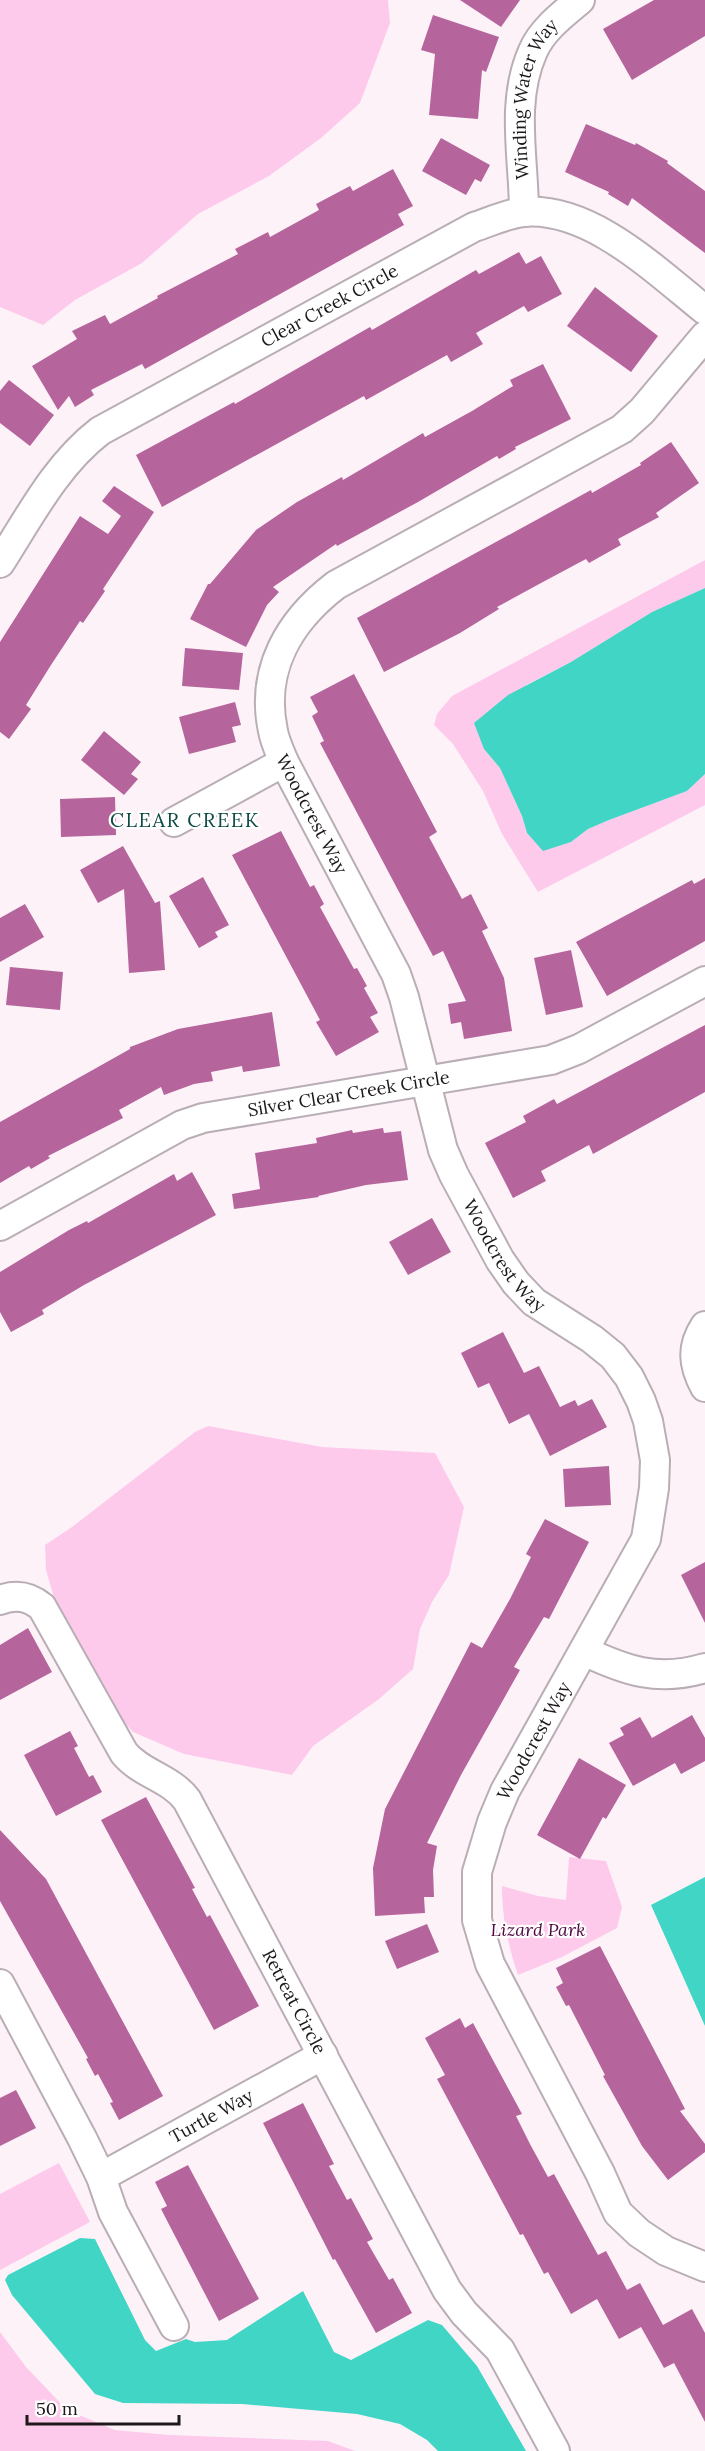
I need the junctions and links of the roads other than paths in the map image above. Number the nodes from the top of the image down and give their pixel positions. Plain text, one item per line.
1 (580, 0) edge
2 (524, 212) junction
3 (705, 310) edge
4 (705, 336) edge
5 (0, 563) edge
6 (284, 762) junction
7 (174, 822) dead end
8 (705, 981) edge
9 (426, 1081) junction
10 (0, 1226) edge
11 (705, 1326) edge
12 (705, 1387) edge
13 (0, 1600) edge
14 (584, 1651) junction
15 (705, 1668) edge
16 (0, 1984) edge
17 (323, 2055) junction
18 (101, 2177) junction
19 (705, 2267) edge
20 (174, 2326) dead end
21 (555, 2451) edge

1 - 2 street, Winding Water Way
2 - 3 street, Clear Creek Circle
2 - 5 street, Clear Creek Circle
4 - 6 street, Woodcrest Way
6 - 7 street
6 - 9 street, Woodcrest Way
8 - 9 street, Silver Clear Creek Circle
9 - 10 street, Silver Clear Creek Circle
9 - 14 street, Woodcrest Way
11 - 12 street
13 - 17 street, Retreat Circle
14 - 15 street
14 - 19 street, Woodcrest Way
16 - 18 street
17 - 18 street, Turtle Way
17 - 21 street, Retreat Circle
18 - 20 street

